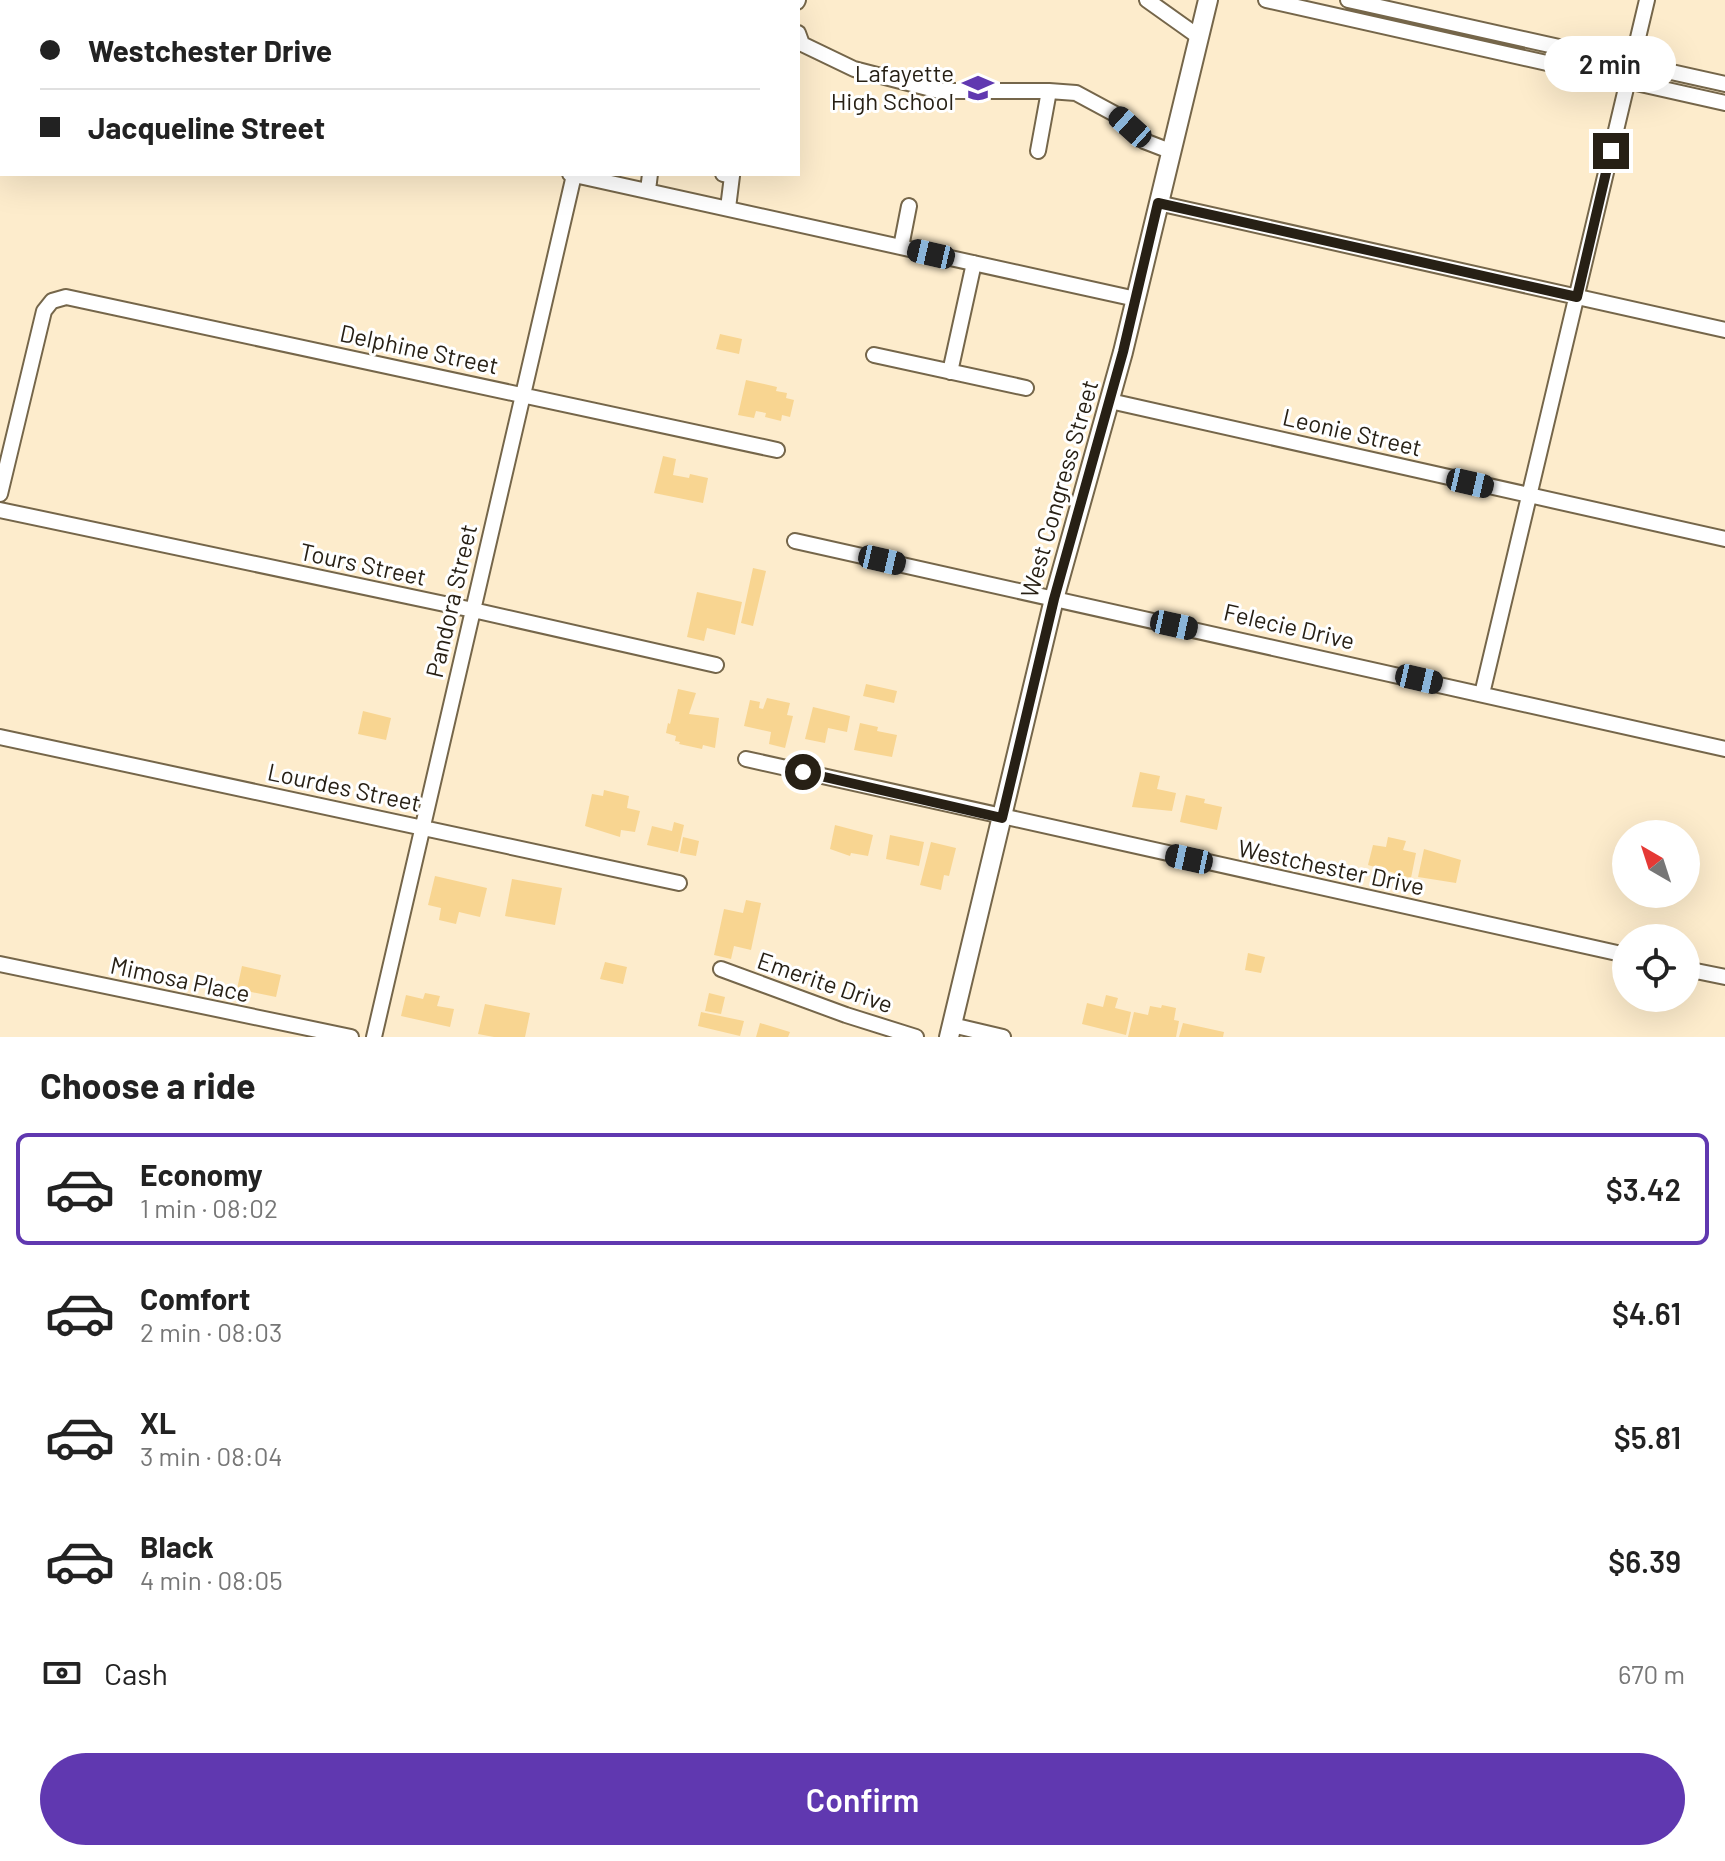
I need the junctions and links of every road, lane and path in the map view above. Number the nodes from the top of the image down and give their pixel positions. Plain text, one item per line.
1 (1147, 0) edge
2 (1208, 0) edge
3 (1266, 0) edge
4 (1348, 0) edge
5 (1647, 0) edge
6 (1375, 6) junction
7 (1328, 7) edge
8 (1371, 24) junction
9 (1482, 29) junction
10 (1199, 37) junction
11 (800, 38) edge
12 (1478, 48) junction
13 (1632, 63) junction
14 (1628, 81) junction
15 (1725, 84) edge
16 (1049, 91) junction
17 (1725, 103) edge
18 (1038, 151) dead end
19 (1170, 151) junction
20 (572, 176) edge
21 (582, 176) edge
22 (650, 176) edge
23 (732, 176) edge
24 (648, 190) junction
25 (1158, 203) junction
26 (909, 206) dead end
27 (728, 208) junction
28 (901, 247) junction
29 (974, 263) junction
30 (1577, 297) junction
31 (1136, 299) junction
32 (1725, 330) edge
33 (874, 355) dead end
34 (950, 372) junction
35 (1026, 388) dead end
36 (523, 394) junction
37 (1110, 401) junction
38 (777, 450) dead end
39 (0, 494) edge
40 (1530, 496) junction
41 (0, 510) edge
42 (1725, 539) edge
43 (795, 541) dead end
44 (1054, 599) junction
45 (473, 610) junction
46 (716, 665) dead end
47 (1482, 694) junction
48 (0, 737) edge
49 (1725, 749) edge
50 (746, 759) dead end
51 (1002, 818) junction
52 (422, 827) junction
53 (679, 883) dead end
54 (1612, 952) edge
55 (0, 964) edge
56 (721, 969) dead end
57 (1700, 972) edge
58 (1725, 977) edge
59 (951, 1031) edge
60 (351, 1037) edge
61 (374, 1037) edge
62 (916, 1037) edge
63 (1003, 1037) edge

1 - 10 street
2 - 10 main road, West Congress Street
3 - 7 street
4 - 6 street
5 - 13 street
6 - 8 street
6 - 9 street
7 - 8 street
8 - 12 street
9 - 12 street
9 - 13 street
10 - 19 main road, West Congress Street
11 - 16 street
12 - 14 street
13 - 14 street
13 - 15 street
14 - 17 street
14 - 30 street
16 - 18 street
16 - 19 street
19 - 25 main road, West Congress Street
20 - 36 street, Pandora Street
21 - 24 street
22 - 24 street
23 - 27 street
24 - 27 street
25 - 30 street
25 - 31 main road, West Congress Street
26 - 28 street
27 - 28 street
28 - 29 street
29 - 31 street
29 - 34 street
30 - 32 street
30 - 40 street
31 - 37 main road, West Congress Street
33 - 34 street
34 - 35 street
36 - 38 street, Delphine Street
36 - 39 street, Delphine Street
36 - 45 street, Pandora Street
37 - 40 street, Leonie Street
37 - 44 main road, West Congress Street
40 - 42 street, Leonie Street
40 - 47 street
41 - 45 street, Tours Street
43 - 44 street, Felecie Drive
44 - 47 street, Felecie Drive
44 - 51 main road, West Congress Street
45 - 46 street, Tours Street
45 - 52 street, Pandora Street
47 - 49 street, Felecie Drive
48 - 52 street, Lourdes Street
50 - 51 street, Westchester Drive
51 - 54 street, Westchester Drive
51 - 59 main road, West Congress Street
52 - 53 street, Lourdes Street
52 - 61 street, Pandora Street
55 - 60 street, Mimosa Place
56 - 62 street, Emerite Drive
57 - 58 street
59 - 63 street

